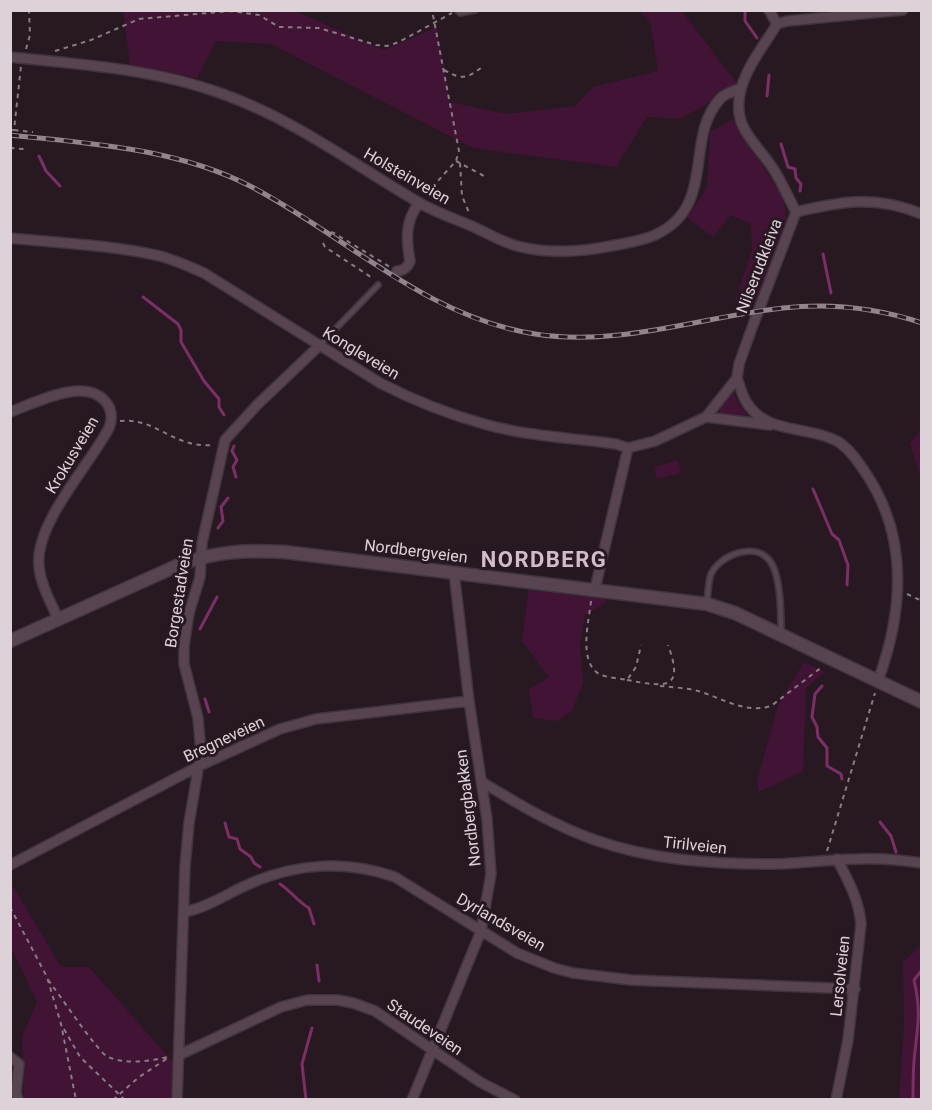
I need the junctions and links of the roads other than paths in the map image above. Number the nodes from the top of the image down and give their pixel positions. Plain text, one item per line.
1 (475, 10) edge
2 (769, 10) edge
3 (903, 10) edge
4 (457, 11) edge
5 (777, 24) junction
6 (10, 57) edge
7 (741, 88) junction
8 (419, 203) junction
9 (796, 212) junction
10 (921, 214) edge
11 (10, 238) edge
12 (397, 272) road end
13 (378, 285) road end
14 (319, 346) junction
15 (737, 378) junction
16 (10, 412) edge
17 (706, 417) junction
18 (773, 425) junction
19 (628, 448) junction
20 (201, 557) junction
21 (453, 572) junction
22 (595, 589) junction
23 (707, 604) junction
24 (58, 619) junction
25 (781, 636) junction
26 (10, 640) edge
27 (878, 681) junction
28 (469, 701) junction
29 (921, 702) edge
30 (200, 766) junction
31 (482, 782) junction
32 (837, 859) junction
33 (921, 863) edge
34 (10, 865) edge
35 (184, 912) junction
36 (481, 931) junction
37 (855, 989) junction
38 (432, 1048) junction
39 (179, 1055) junction
40 (10, 1057) edge
41 (18, 1100) edge
42 (177, 1100) edge
43 (412, 1100) edge
44 (515, 1100) edge
45 (836, 1100) edge

1 - 4 lane
2 - 5 street
3 - 5 street
5 - 7 street, Nilserudkleiva
6 - 8 street, Holsteinveien
7 - 8 street, Holsteinveien
7 - 9 street, Nilserudkleiva
8 - 12 street
9 - 10 street
9 - 15 street, Nilserudkleiva
11 - 14 street, Kongleveien
13 - 14 lane
14 - 19 street, Kongleveien
14 - 20 street, Borgestadveien
15 - 17 street, Kongleveien
15 - 18 street
16 - 24 street, Krokusveien
17 - 18 street
17 - 19 street, Kongleveien
18 - 27 street
19 - 22 street
20 - 21 street, Nordbergveien
20 - 24 street, Nordbergveien
20 - 30 street, Borgestadveien
21 - 22 street, Nordbergveien
21 - 28 street, Nordbergbakken
22 - 23 street, Nordbergveien
23 - 25 street, Nordbergveien
23 - 25 lane
24 - 26 street, Nordbergveien
25 - 27 street, Nordbergveien
27 - 29 street, Nordbergveien
28 - 30 street, Bregneveien
28 - 31 street, Nordbergbakken
30 - 34 street, Bregneveien
30 - 35 street, Borgestadveien
31 - 32 street, Tirilveien
31 - 36 street, Nordbergbakken
32 - 33 street, Tirilveien
32 - 37 street, Lersolveien
35 - 36 street, Dyrlandsveien
35 - 39 street, Borgestadveien
36 - 37 street, Dyrlandsveien
36 - 38 street, Nordbergbakken
37 - 45 street, Lersolveien
38 - 39 street, Staudeveien
38 - 43 street, Nordbergbakken
38 - 44 street, Staudeveien
39 - 42 street, Borgestadveien
40 - 41 street

